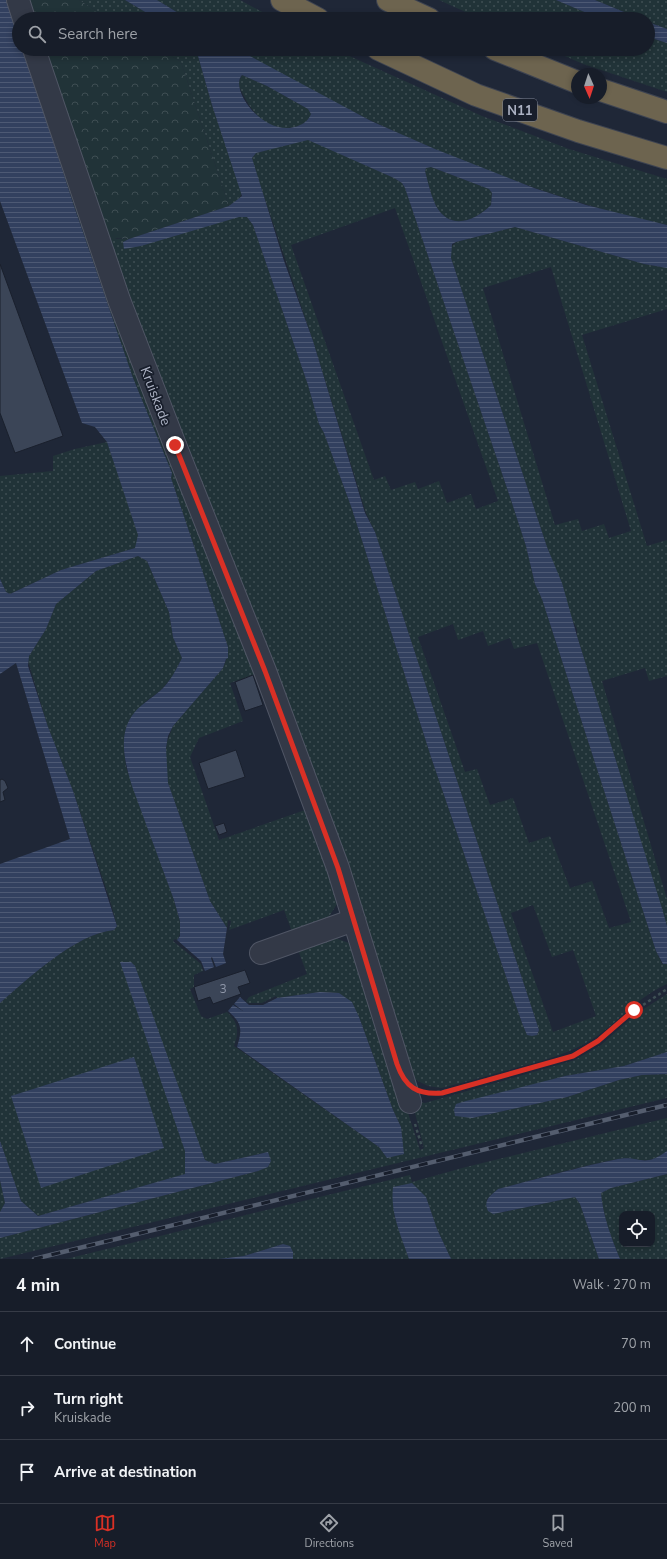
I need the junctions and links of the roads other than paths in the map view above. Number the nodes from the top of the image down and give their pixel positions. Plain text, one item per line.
1 (18, 0) edge
2 (282, 0) edge
3 (388, 0) edge
4 (22, 12) edge
5 (305, 12) edge
6 (414, 12) edge
7 (36, 56) edge
8 (393, 56) edge
9 (512, 56) edge
10 (571, 80) edge
11 (607, 92) edge
12 (667, 112) edge
13 (667, 158) edge
14 (354, 920) junction
15 (261, 953) dead end
16 (410, 1102) dead end

1 - 4 lane
2 - 5 highway
3 - 6 highway
7 - 14 lane, Kruiskade
8 - 13 highway, N11
9 - 10 highway
11 - 12 highway
14 - 15 lane
14 - 16 lane, Kruiskade

